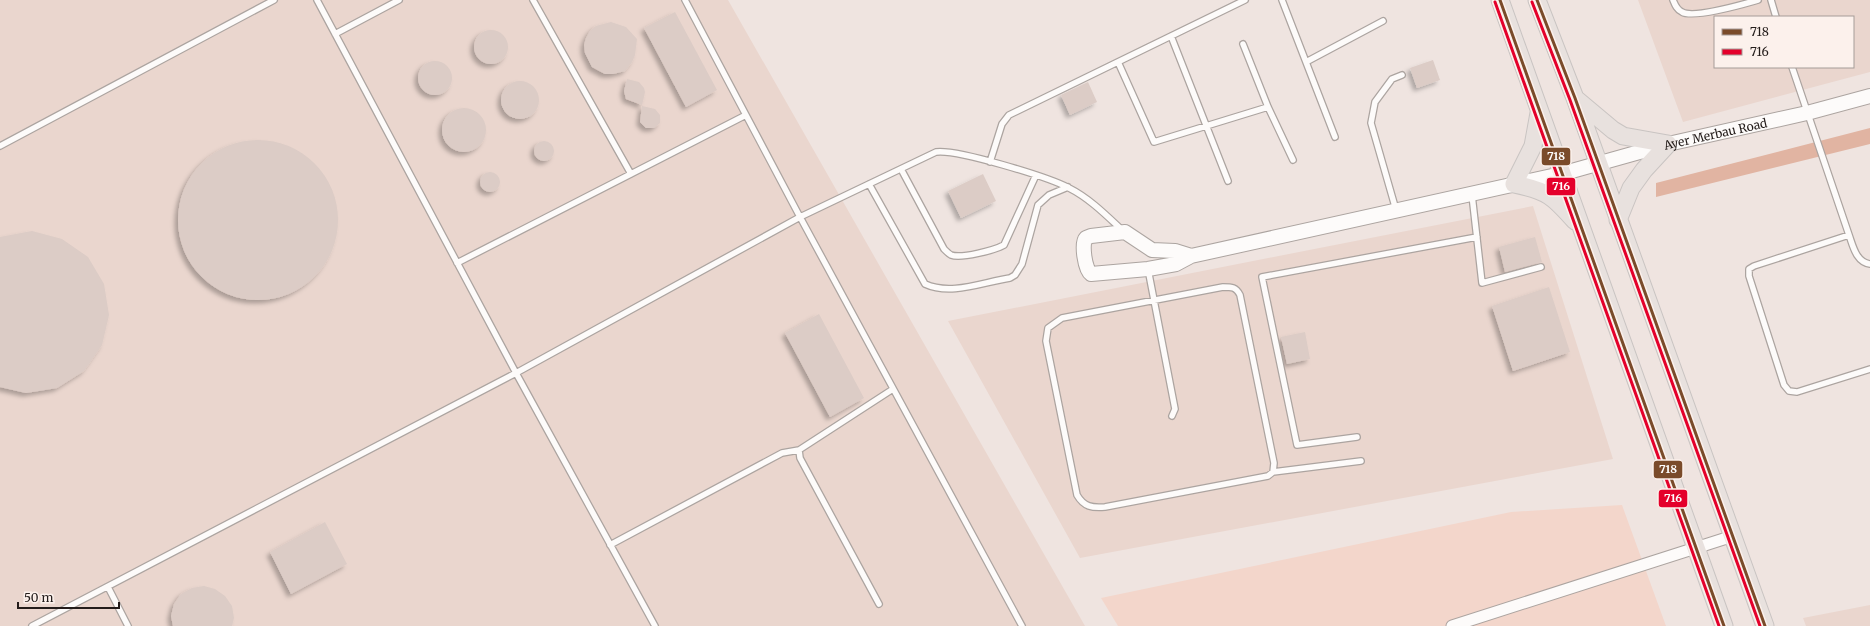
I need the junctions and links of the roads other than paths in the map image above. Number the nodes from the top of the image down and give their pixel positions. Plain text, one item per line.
1 (274, 0) edge
2 (317, 0) edge
3 (399, 0) edge
4 (533, 0) edge
5 (685, 0) edge
6 (1245, 0) edge
7 (1282, 0) edge
8 (1500, 0) edge
9 (1537, 0) edge
10 (1673, 0) edge
11 (1758, 0) edge
12 (1771, 0) edge
13 (1776, 16) edge
14 (1383, 21) dead end
15 (335, 34) junction
16 (1171, 36) junction
17 (1243, 44) dead end
18 (1118, 62) junction
19 (1306, 62) junction
20 (1792, 68) edge
21 (1402, 75) dead end
22 (1870, 96) edge
23 (1575, 98) junction
24 (1268, 107) junction
25 (1539, 111) junction
26 (1807, 113) junction
27 (746, 115) junction
28 (1206, 126) junction
29 (1335, 138) dead end
30 (1668, 144) junction
31 (0, 146) edge
32 (1293, 160) dead end
33 (990, 162) junction
34 (1598, 163) junction
35 (901, 169) junction
36 (632, 174) junction
37 (1561, 174) junction
38 (1036, 175) junction
39 (1228, 181) dead end
40 (869, 184) junction
41 (1514, 184) junction
42 (1068, 187) junction
43 (1472, 194) junction
44 (1396, 210) junction
45 (800, 217) junction
46 (1618, 220) junction
47 (1581, 228) junction
48 (1125, 232) junction
49 (1849, 235) junction
50 (1477, 237) junction
51 (1191, 256) junction
52 (457, 262) junction
53 (1870, 264) edge
54 (1541, 267) dead end
55 (1148, 269) junction
56 (1155, 300) junction
57 (1870, 369) edge
58 (516, 373) junction
59 (893, 389) junction
60 (1172, 416) dead end
61 (1357, 437) dead end
62 (799, 450) junction
63 (1361, 461) dead end
64 (1273, 472) junction
65 (1733, 536) junction
66 (610, 545) junction
67 (1696, 548) junction
68 (108, 587) junction
69 (879, 604) dead end
70 (32, 626) edge
71 (128, 626) edge
72 (655, 626) edge
73 (1022, 626) edge
74 (1452, 626) edge
75 (1724, 626) edge
76 (1765, 626) edge

1 - 31 lane
2 - 15 lane
3 - 15 lane
4 - 36 lane
5 - 27 lane
6 - 16 lane
7 - 19 lane
8 - 25 main road
9 - 23 main road
10 - 11 lane
12 - 13 lane
14 - 19 lane
15 - 52 lane
16 - 18 lane
16 - 28 lane
17 - 24 lane
18 - 28 lane
18 - 33 lane
19 - 29 lane
20 - 26 lane
21 - 44 lane
22 - 26 street, Ayer Merbau Road
23 - 30 main road
23 - 34 main road
24 - 28 lane
24 - 32 lane
25 - 37 main road
25 - 41 main road
26 - 30 street, Ayer Merbau Road
26 - 49 lane
27 - 36 lane
27 - 45 lane
28 - 39 lane
30 - 34 street, Ayer Merbau Road
30 - 46 main road
33 - 35 lane
33 - 38 lane
34 - 37 street, Ayer Merbau Road
34 - 46 main road
35 - 38 lane
35 - 40 lane
36 - 52 lane
37 - 41 street, Ayer Merbau Road
37 - 47 main road
38 - 42 lane
40 - 42 lane
40 - 45 lane
41 - 43 street, Ayer Merbau Road
41 - 47 main road
42 - 48 lane
43 - 44 street, Ayer Merbau Road
43 - 50 lane
44 - 51 street, Ayer Merbau Road
45 - 58 lane
45 - 59 lane
46 - 65 main road
47 - 67 main road
48 - 51 street
48 - 55 street
49 - 53 lane
49 - 57 lane
50 - 54 lane
50 - 61 lane
51 - 55 street
52 - 58 lane
55 - 56 lane
56 - 60 lane
56 - 64 lane
56 - 64 lane
58 - 66 lane
58 - 68 lane
59 - 62 lane
59 - 73 lane
62 - 66 lane
62 - 69 lane
63 - 64 lane
65 - 67 street
65 - 76 main road
66 - 72 lane
67 - 74 street
67 - 75 main road
68 - 70 lane
68 - 71 lane

